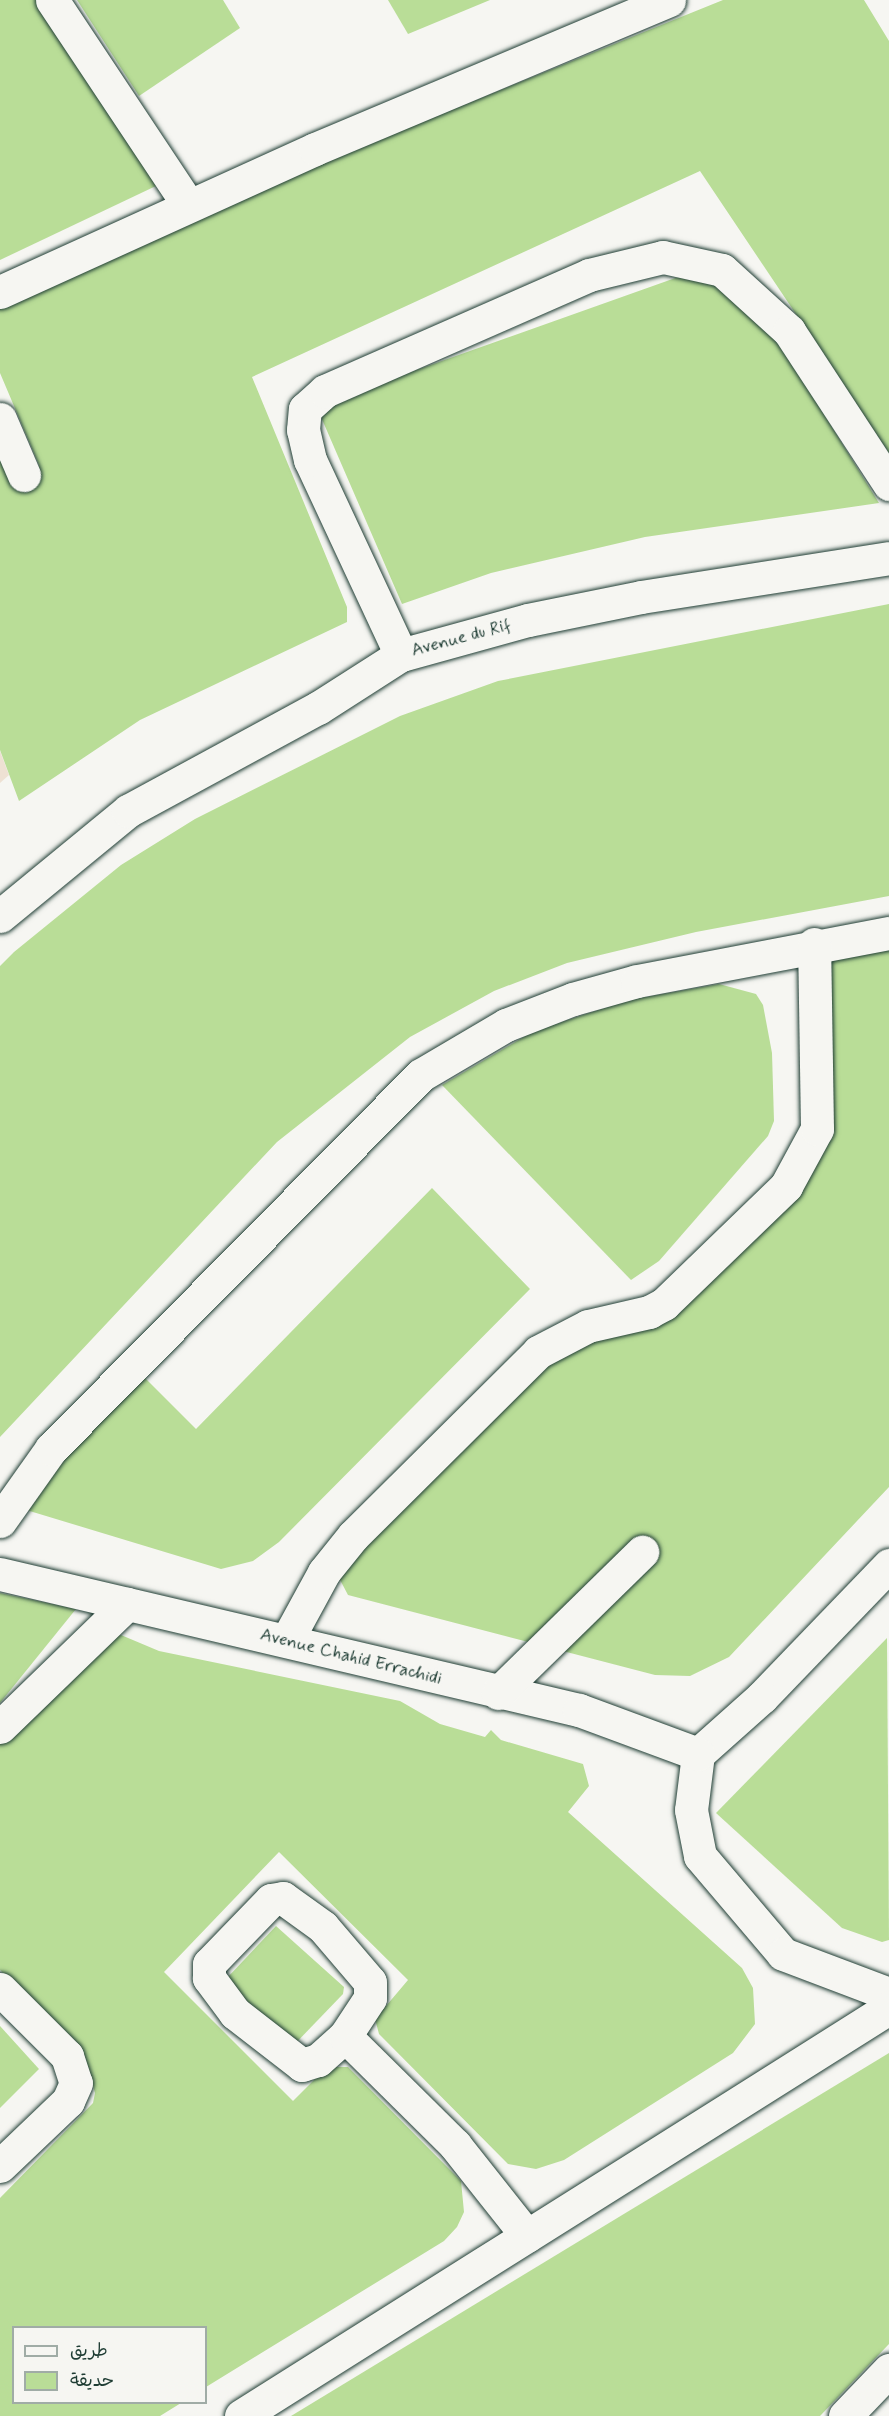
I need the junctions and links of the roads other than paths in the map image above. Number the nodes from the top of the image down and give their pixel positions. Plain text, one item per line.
1 (52, 0) edge
2 (669, 0) edge
3 (633, 6) edge
4 (189, 206) junction
5 (0, 292) edge
6 (0, 419) edge
7 (24, 475) dead end
8 (889, 484) edge
9 (889, 558) edge
10 (400, 655) junction
11 (0, 916) edge
12 (889, 933) edge
13 (814, 944) junction
14 (0, 1521) edge
15 (642, 1552) dead end
16 (0, 1574) edge
17 (884, 1579) edge
18 (127, 1604) junction
19 (287, 1640) junction
20 (498, 1693) junction
21 (0, 1727) edge
22 (698, 1754) junction
23 (0, 1989) edge
24 (889, 1994) edge
25 (889, 2008) edge
26 (345, 2036) junction
27 (0, 2166) edge
28 (527, 2236) junction
29 (889, 2370) edge
30 (241, 2416) edge
31 (845, 2416) edge

1 - 4 street
2 - 3 street
3 - 4 street
4 - 5 street
6 - 7 street
8 - 10 street
9 - 10 street, Avenue du Rif
10 - 11 street, Avenue du Rif
12 - 13 street
13 - 14 street
13 - 19 street
15 - 20 street
16 - 18 street, Avenue Chahid Errachidi
17 - 22 street
18 - 19 street, Avenue Chahid Errachidi
18 - 21 street
19 - 20 street, Avenue Chahid Errachidi
20 - 22 street, Avenue Chahid Errachidi
22 - 24 street
23 - 27 street
25 - 28 street
26 - 26 street
26 - 28 street
28 - 30 street
29 - 31 street

